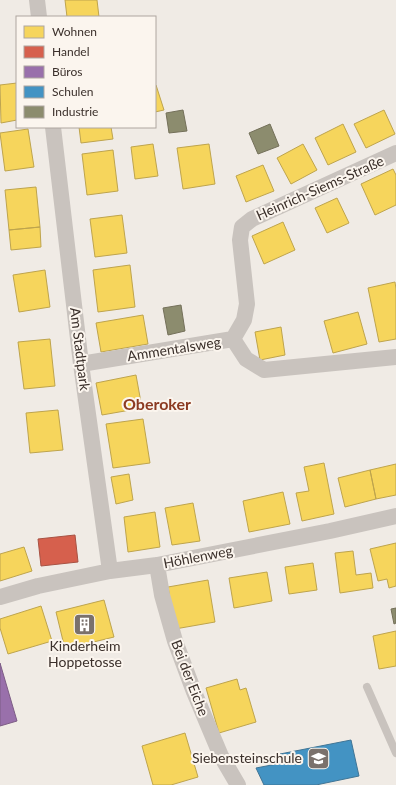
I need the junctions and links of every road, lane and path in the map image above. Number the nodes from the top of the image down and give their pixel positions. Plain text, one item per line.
1 (37, 0) edge
2 (39, 16) edge
3 (53, 128) edge
4 (396, 153) edge
5 (233, 339) junction
6 (396, 357) edge
7 (81, 364) junction
8 (396, 516) edge
9 (157, 565) junction
10 (110, 571) junction
11 (0, 597) edge
12 (367, 687) dead end
13 (396, 753) edge
14 (238, 785) edge

1 - 2 street
3 - 7 street, Am Stadtpark
4 - 5 street, Heinrich-Siems-Straße
5 - 6 street, Ammentalsweg
5 - 7 street, Ammentalsweg
7 - 10 street, Am Stadtpark
8 - 9 street, Höhlenweg
9 - 10 street, Höhlenweg
9 - 14 street, Bei der Eiche
10 - 11 street, Höhlenweg
12 - 13 lane

